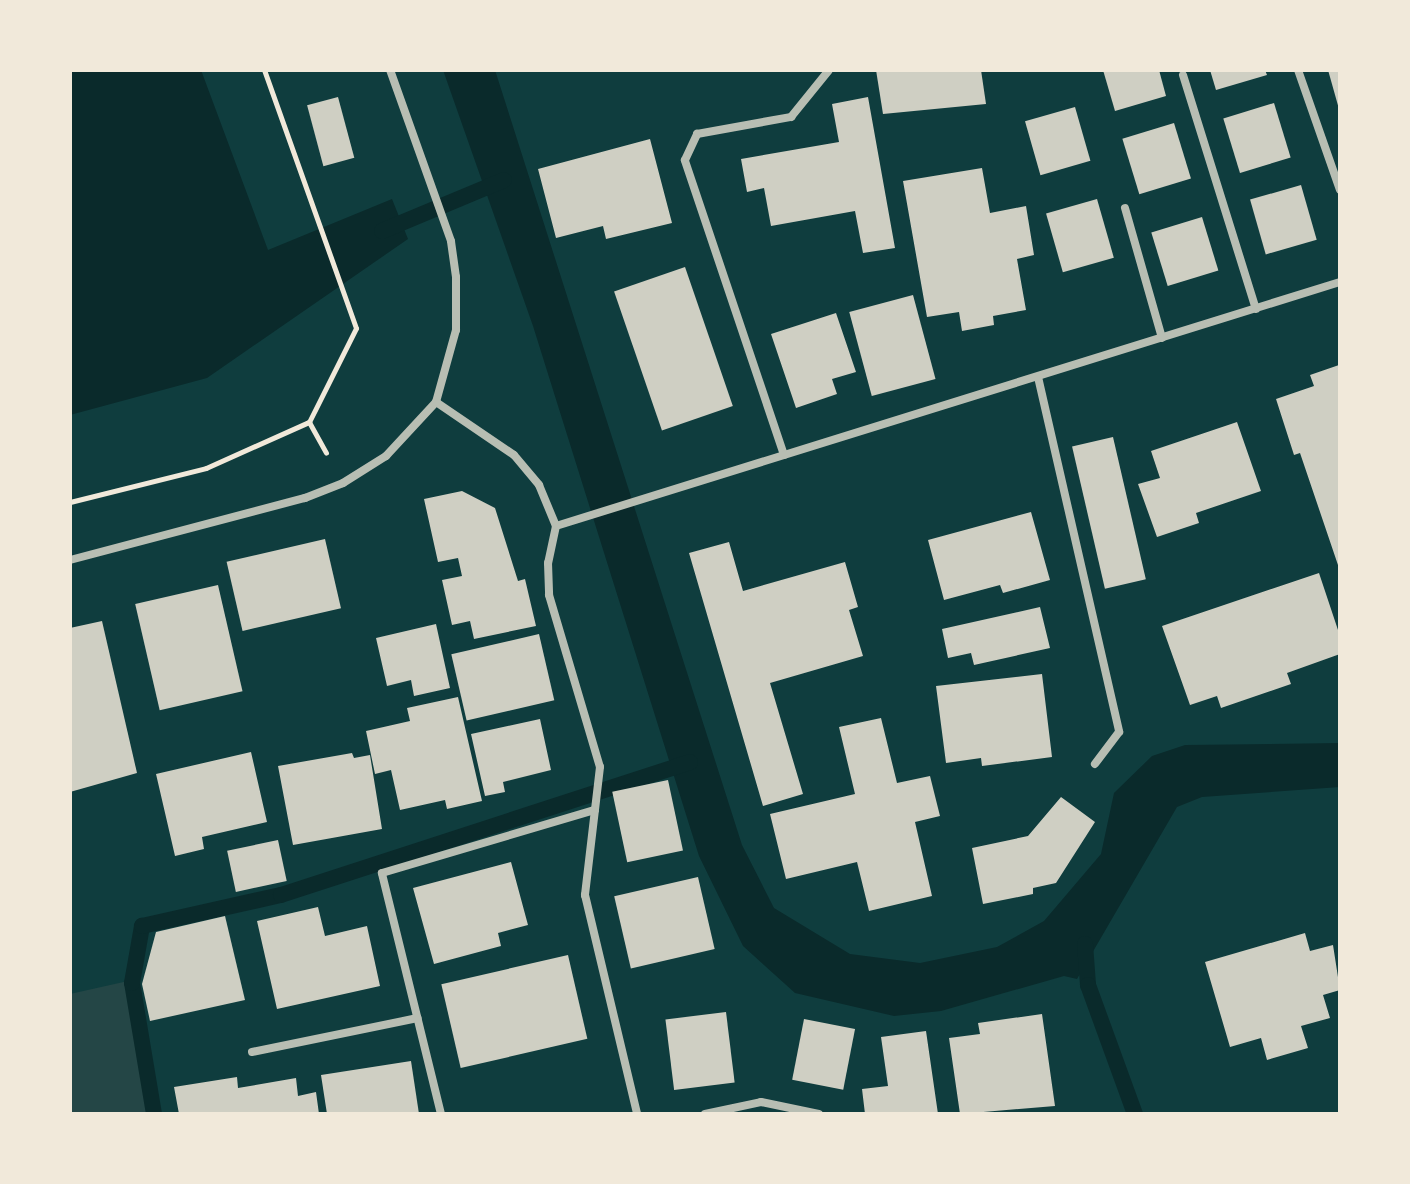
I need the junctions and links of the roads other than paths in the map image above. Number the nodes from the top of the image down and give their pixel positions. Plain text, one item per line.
1 (390, 70) edge
2 (829, 70) edge
3 (1298, 70) edge
4 (1183, 75) dead end
5 (1340, 190) edge
6 (1125, 208) dead end
7 (1340, 282) edge
8 (1256, 309) junction
9 (1162, 338) junction
10 (1038, 377) junction
11 (436, 402) junction
12 (784, 455) junction
13 (556, 526) junction
14 (70, 560) edge
15 (1095, 764) dead end
16 (595, 810) junction
17 (418, 1018) junction
18 (252, 1052) dead end
19 (441, 1114) edge
20 (637, 1114) edge
21 (705, 1114) edge
22 (819, 1114) edge

1 - 11 street
2 - 12 street
3 - 5 street
4 - 8 street
6 - 9 street
7 - 8 street
8 - 9 street
9 - 10 street
10 - 12 street
10 - 15 street
11 - 13 street
11 - 14 street
12 - 13 street
13 - 16 street
16 - 17 street
16 - 20 street
17 - 18 street
17 - 19 street
21 - 22 street

